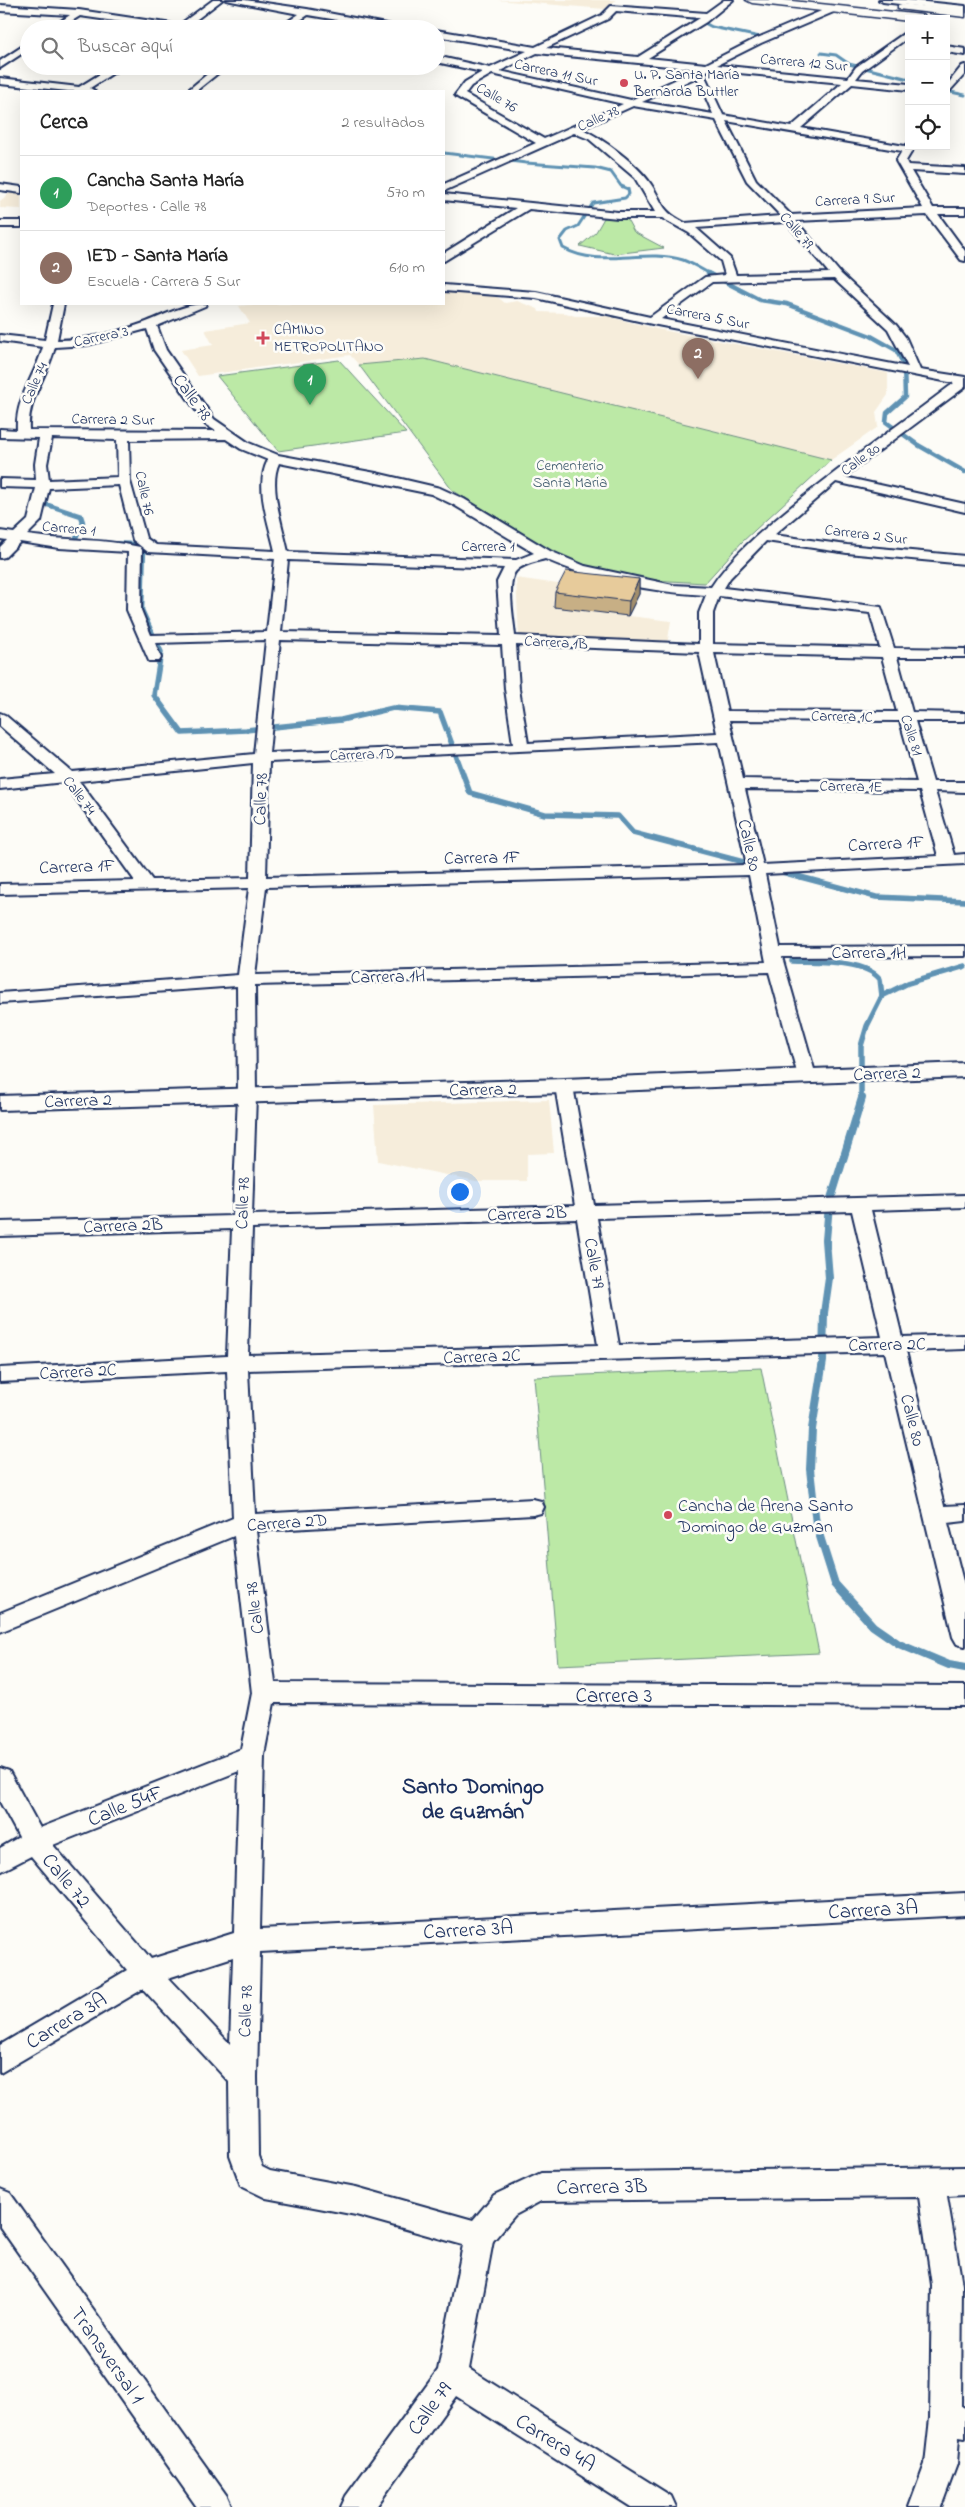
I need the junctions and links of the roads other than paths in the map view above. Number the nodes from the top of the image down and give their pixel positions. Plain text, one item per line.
1 (218, 0) edge
2 (230, 0) edge
3 (729, 0) edge
4 (752, 0) edge
5 (883, 0) edge
6 (835, 4) edge
7 (0, 8) edge
8 (965, 9) edge
9 (306, 12) junction
10 (79, 13) junction
11 (965, 14) edge
12 (905, 16) edge
13 (68, 20) edge
14 (126, 20) edge
15 (191, 20) edge
16 (294, 20) edge
17 (354, 20) edge
18 (703, 20) junction
19 (950, 21) edge
20 (965, 23) edge
21 (445, 35) edge
22 (905, 36) edge
23 (895, 42) junction
24 (905, 43) edge
25 (537, 50) junction
26 (950, 50) edge
27 (20, 51) edge
28 (965, 52) edge
29 (638, 61) junction
30 (445, 62) edge
31 (0, 65) edge
32 (965, 68) edge
33 (702, 70) junction
34 (490, 73) junction
35 (105, 75) edge
36 (211, 75) edge
37 (851, 80) junction
38 (0, 81) edge
39 (905, 86) edge
40 (950, 87) edge
41 (80, 90) joint
42 (192, 90) edge
43 (466, 98) junction
44 (451, 100) dead end
45 (632, 103) junction
46 (720, 117) junction
47 (574, 129) junction
48 (792, 131) junction
49 (544, 143) junction
50 (905, 147) edge
51 (908, 150) edge
52 (905, 168) junction
53 (965, 171) edge
54 (0, 187) edge
55 (445, 188) edge
56 (20, 190) edge
57 (445, 197) edge
58 (526, 206) junction
59 (930, 210) junction
60 (965, 211) edge
61 (664, 215) junction
62 (788, 218) junction
63 (0, 224) edge
64 (20, 224) edge
65 (686, 226) junction
66 (445, 257) edge
67 (964, 257) edge
68 (837, 276) junction
69 (722, 277) junction
70 (445, 288) edge
71 (58, 305) edge
72 (199, 305) edge
73 (652, 321) junction
74 (151, 325) junction
75 (0, 338) edge
76 (49, 344) junction
77 (916, 373) junction
78 (965, 381) edge
79 (0, 433) edge
80 (24, 433) junction
81 (46, 434) junction
82 (226, 435) junction
83 (123, 436) junction
84 (275, 458) junction
85 (834, 478) junction
86 (124, 481) junction
87 (0, 483) edge
88 (43, 484) junction
89 (965, 508) edge
90 (0, 535) edge
91 (763, 537) junction
92 (19, 538) junction
93 (153, 548) joint
94 (0, 554) edge
95 (282, 554) junction
96 (545, 554) junction
97 (965, 560) edge
98 (517, 564) junction
99 (673, 589) junction
100 (714, 591) junction
101 (706, 613) junction
102 (273, 636) junction
103 (153, 639) junction
104 (508, 639) junction
105 (706, 650) junction
106 (965, 653) edge
107 (888, 654) junction
108 (154, 658) dead end
109 (720, 715) junction
110 (965, 716) edge
111 (906, 717) junction
112 (0, 718) edge
113 (725, 737) junction
114 (520, 748) junction
115 (261, 758) junction
116 (69, 778) junction
117 (0, 784) edge
118 (736, 784) junction
119 (928, 787) junction
120 (965, 787) edge
121 (965, 859) edge
122 (947, 860) junction
123 (756, 870) junction
124 (258, 882) junction
125 (146, 884) junction
126 (0, 889) edge
127 (965, 951) edge
128 (774, 959) junction
129 (246, 980) junction
130 (0, 998) edge
131 (965, 1070) edge
132 (807, 1076) junction
133 (564, 1086) junction
134 (247, 1095) junction
135 (0, 1103) edge
136 (965, 1201) edge
137 (853, 1205) junction
138 (586, 1211) junction
139 (241, 1221) junction
140 (0, 1229) edge
141 (965, 1342) edge
142 (894, 1344) junction
143 (610, 1352) junction
144 (238, 1364) junction
145 (0, 1375) edge
146 (533, 1507) dead end
147 (965, 1513) edge
148 (937, 1515) junction
149 (244, 1523) junction
150 (0, 1623) edge
151 (965, 1637) edge
152 (264, 1693) junction
153 (965, 1696) edge
154 (252, 1755) junction
155 (0, 1778) edge
156 (34, 1841) junction
157 (0, 1861) edge
158 (965, 1904) edge
159 (247, 1941) junction
160 (146, 1973) junction
161 (0, 2060) edge
162 (242, 2077) junction
163 (965, 2181) edge
164 (932, 2183) junction
165 (0, 2203) edge
166 (479, 2236) junction
167 (452, 2376) junction
168 (955, 2420) edge
169 (216, 2507) edge
170 (357, 2507) edge
171 (660, 2507) edge
172 (925, 2507) edge

1 - 15 street
2 - 9 street
3 - 18 street
4 - 6 highway
5 - 8 street
6 - 11 highway
6 - 12 highway
6 - 33 street, Calle 78
7 - 10 street
9 - 16 street
9 - 17 street
10 - 13 street
10 - 14 street
18 - 25 street, Calle 76
18 - 29 street
19 - 20 highway
21 - 25 street, Carrera 12 Sur
22 - 23 street
23 - 24 street
23 - 37 street
25 - 29 street, Carrera 12 Sur
25 - 34 street, Calle 76
26 - 28 street
27 - 31 street
29 - 33 street, Carrera 12 Sur
30 - 34 street, Carrera 11 Sur
32 - 40 street
33 - 37 street, Carrera 12 Sur
33 - 45 street, Calle 78
33 - 46 street, Calle 79
34 - 43 street, Calle 76
34 - 45 street, Carrera 11 Sur
35 - 41 street
36 - 42 street
37 - 39 street, Carrera 12 Sur
37 - 48 street
38 - 41 street
43 - 44 street
43 - 49 street, Calle 76
45 - 46 street, Carrera 11 Sur
45 - 47 street, Calle 78
46 - 48 street, Carrera 11 Sur
46 - 62 street, Calle 79
47 - 49 street, Calle 78
47 - 61 street
48 - 50 street, Carrera 11 Sur
49 - 55 street, Calle 78
51 - 52 street
52 - 53 street
52 - 59 street
54 - 56 street
57 - 58 street
58 - 61 street
58 - 66 street
59 - 60 street, Carrera 9 Sur
59 - 62 street, Carrera 9 Sur
59 - 67 street
61 - 65 street
62 - 65 street, Carrera 9 Sur
62 - 68 street, Calle 79
63 - 64 street
65 - 69 street
68 - 69 street
68 - 77 street, Calle 79
69 - 73 street
70 - 73 street, Carrera 5 Sur
71 - 76 street, Calle 74
72 - 74 street
73 - 77 street, Carrera 5 Sur
74 - 76 street, Carrera 3
74 - 82 street, Calle 78
75 - 76 street, Carrera 3
76 - 80 street, Calle 74
77 - 78 street, Carrera 5 Sur
78 - 85 street, Calle 80
79 - 80 street, Carrera 2 Sur
80 - 81 street, Carrera 2 Sur
81 - 83 street, Carrera 2 Sur
81 - 88 street
82 - 83 street, Carrera 2 Sur
82 - 84 street, Calle 78
83 - 86 street, Calle 76
84 - 95 street, Calle 78
84 - 96 street
85 - 89 street
85 - 91 street, Calle 80
86 - 88 street
86 - 93 street, Calle 76
87 - 88 street
88 - 92 street
90 - 92 street, Carrera 1
91 - 97 street, Carrera 2 Sur
91 - 100 street, Calle 80
92 - 94 street
92 - 103 street, Carrera 1
93 - 95 street, Carrera 1
95 - 98 street, Carrera 1
95 - 102 street, Calle 78
96 - 98 street, Carrera 1
96 - 99 street
98 - 104 street
99 - 100 street
99 - 101 street
100 - 101 street, Calle 80
100 - 107 street, Calle 81
101 - 105 street, Calle 80
102 - 103 street, Carrera 1B
102 - 104 street, Carrera 1B
102 - 115 street, Calle 78
103 - 108 street
104 - 105 street, Carrera 1B
104 - 114 street
105 - 107 street, Carrera 1B
105 - 109 street, Calle 80
106 - 107 street, Carrera 1B
107 - 111 street, Calle 81
109 - 111 street, Carrera 1C
109 - 113 street, Calle 80
110 - 111 street, Carrera 1C
111 - 119 street, Calle 81
112 - 116 street, Calle 74
113 - 114 street, Carrera 1D
113 - 118 street, Calle 80
114 - 115 street, Carrera 1D
115 - 116 street, Carrera 1D
115 - 124 street, Calle 78
116 - 117 street, Carrera 1D
116 - 125 street, Calle 74
118 - 119 street, Carrera 1E
118 - 123 street, Calle 80
119 - 120 street, Carrera 1E
119 - 122 street, Calle 81
121 - 122 street, Carrera 1F
122 - 123 street, Carrera 1F
123 - 124 street, Carrera 1F
123 - 128 street, Calle 80
124 - 125 street, Carrera 1F
124 - 129 street, Calle 78
125 - 126 street, Carrera 1F
127 - 128 street, Carrera 1H
128 - 129 street, Carrera 1H
128 - 132 street, Calle 80
129 - 130 street, Carrera 1H
129 - 134 street, Calle 78
131 - 132 street, Carrera 2
132 - 133 street, Carrera 2
133 - 134 street, Carrera 2
133 - 138 street, Calle 79
134 - 135 street, Carrera 2
134 - 139 street, Calle 78
136 - 137 street, Carrera 2B
137 - 138 street, Carrera 2B
137 - 142 street, Calle 80
138 - 139 street, Carrera 2B
138 - 143 street, Calle 79
139 - 140 street, Carrera 2B
139 - 144 street, Calle 78
141 - 142 street, Carrera 2C
142 - 143 street, Carrera 2C
142 - 148 street, Calle 80
143 - 144 street, Carrera 2C
144 - 145 street, Carrera 2C
144 - 149 street, Calle 78
146 - 149 street, Carrera 2D
147 - 148 street
148 - 151 street, Calle 80
149 - 150 street, Carrera 2D
149 - 152 street, Calle 78
152 - 153 street, Carrera 3
152 - 154 street, Calle 78
154 - 156 street, Calle 54F
154 - 159 street, Calle 78
155 - 156 street, Calle 72
156 - 157 street, Calle 54F
156 - 160 street, Calle 72
158 - 159 street, Carrera 3A
159 - 160 street, Carrera 3A
159 - 162 street, Calle 78
160 - 161 street, Carrera 3A
160 - 162 street, Calle 72
162 - 166 street, Calle 78
163 - 164 street, Carrera 3B
164 - 166 street, Carrera 3B
164 - 168 street
165 - 169 street, Transversal 1
166 - 167 street, Calle 79
167 - 170 street, Calle 79
167 - 171 street, Carrera 4A
168 - 172 street

